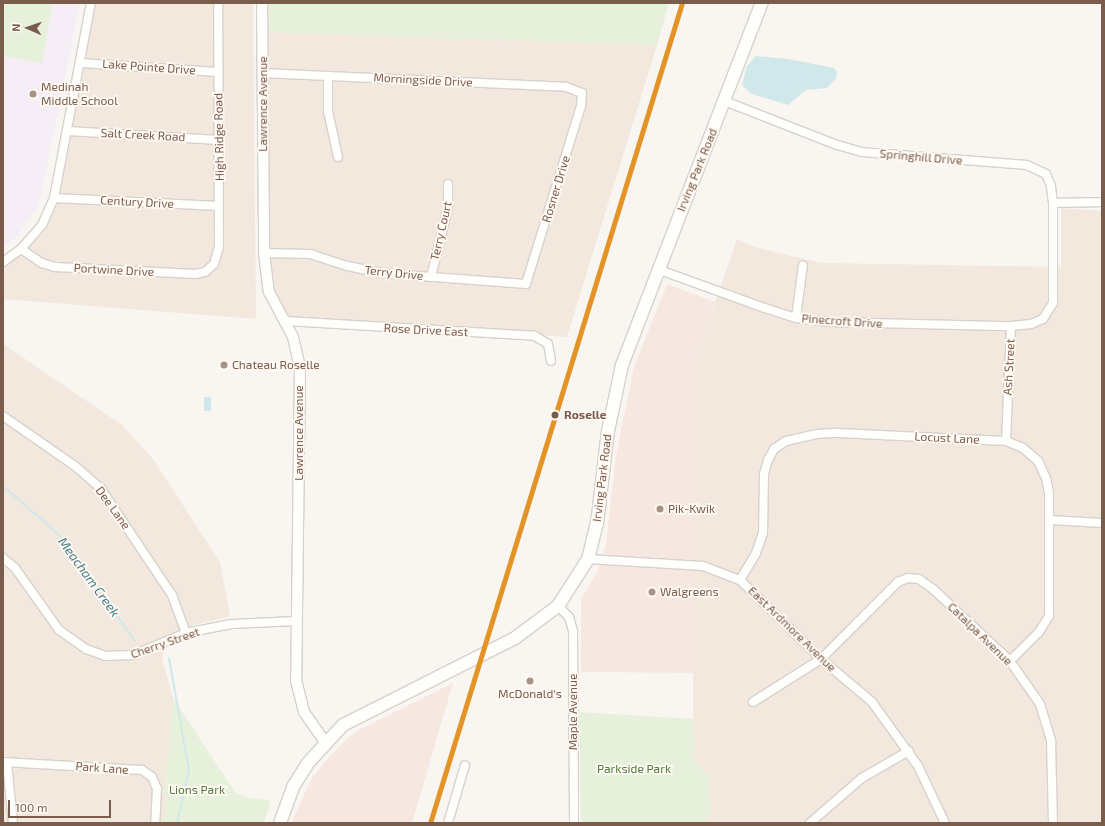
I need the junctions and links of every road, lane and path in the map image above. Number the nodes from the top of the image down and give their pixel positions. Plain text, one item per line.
1 (91, 3) edge
2 (218, 3) edge
3 (262, 3) edge
4 (762, 3) edge
5 (80, 63) junction
6 (218, 72) junction
7 (262, 73) junction
8 (328, 76) junction
9 (582, 93) joint
10 (724, 102) junction
11 (68, 131) junction
12 (219, 140) junction
13 (338, 158) dead end
14 (448, 184) dead end
15 (54, 198) junction
16 (1102, 202) edge
17 (1053, 203) junction
18 (219, 206) junction
19 (22, 249) junction
20 (264, 253) junction
21 (3, 262) edge
22 (803, 265) dead end
23 (210, 268) joint
24 (657, 269) junction
25 (431, 277) junction
26 (526, 284) joint
27 (796, 318) junction
28 (286, 322) junction
29 (1011, 326) junction
30 (551, 361) dead end
31 (3, 416) edge
32 (1006, 440) junction
33 (1050, 520) junction
34 (1102, 523) edge
35 (3, 558) edge
36 (588, 559) junction
37 (740, 580) junction
38 (558, 606) junction
39 (297, 621) junction
40 (186, 633) junction
41 (821, 659) junction
42 (1010, 661) junction
43 (753, 702) dead end
44 (325, 742) junction
45 (908, 751) junction
46 (5, 762) edge
47 (465, 765) dead end
48 (12, 823) edge
49 (155, 823) edge
50 (280, 823) edge
51 (448, 823) edge
52 (574, 823) edge
53 (810, 823) edge
54 (945, 823) edge
55 (1053, 823) edge

1 - 5 street
2 - 6 street, High Ridge Road
3 - 7 street, Lawrence Avenue
4 - 10 main road, Irving Park Road
5 - 6 street, Lake Pointe Drive
5 - 11 street
6 - 12 street, High Ridge Road
7 - 8 street, Morningside Drive
7 - 20 street, Lawrence Avenue
8 - 9 street, Morningside Drive
8 - 13 street
9 - 26 street, Rosner Drive
10 - 17 street, Springhill Drive
10 - 24 main road, Irving Park Road
11 - 12 street, Salt Creek Road
11 - 15 street
12 - 18 street, High Ridge Road
14 - 25 street, Terry Court
15 - 18 street, Century Drive
15 - 19 street
16 - 17 street
17 - 29 street, Ash Street
18 - 23 street, High Ridge Road
19 - 21 street
19 - 23 street, Portwine Drive
20 - 25 street, Terry Drive
20 - 28 street, Lawrence Avenue
22 - 27 street
24 - 27 street, Pinecroft Drive
24 - 36 main road, Irving Park Road
25 - 26 street, Terry Drive
27 - 29 street, Pinecroft Drive
28 - 30 street, Rose Drive East
28 - 39 street, Lawrence Avenue
29 - 32 street, Ash Street
31 - 40 street, Dee Lane
32 - 33 street, Locust Lane
32 - 37 street, Locust Lane
33 - 34 street
33 - 42 street, Locust Lane
35 - 40 street, Cherry Street
36 - 37 street, East Ardmore Avenue
36 - 38 main road, Irving Park Road
37 - 41 street, East Ardmore Avenue
38 - 44 main road, Irving Park Road
38 - 52 street, Maple Avenue
39 - 40 street, Cherry Street
39 - 44 street, Lawrence Avenue
41 - 42 street, Catalpa Avenue
41 - 43 street, Catalpa Avenue
41 - 45 street, East Ardmore Avenue
42 - 55 street, Catalpa Avenue
44 - 50 main road, Irving Park Road
45 - 53 street
45 - 54 street, East Ardmore Avenue
46 - 48 street
46 - 49 street, Park Lane
47 - 51 street

